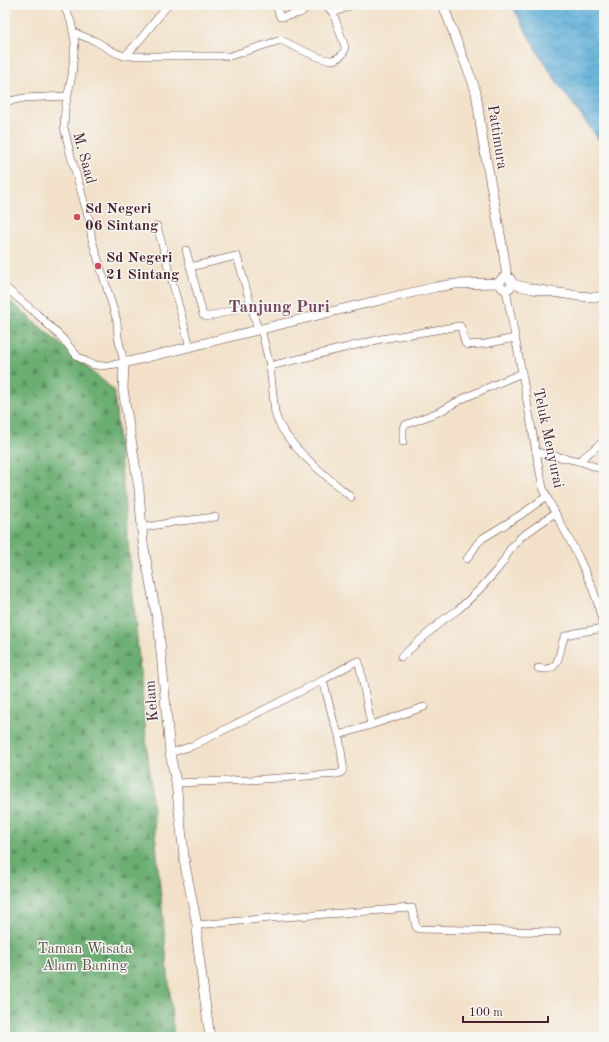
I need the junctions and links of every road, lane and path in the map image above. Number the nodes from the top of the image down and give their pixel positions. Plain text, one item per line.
1 (63, 5) edge
2 (168, 5) edge
3 (276, 5) edge
4 (310, 5) edge
5 (326, 5) edge
6 (352, 5) edge
7 (443, 5) edge
8 (333, 13) junction
9 (74, 32) junction
10 (125, 56) junction
11 (67, 96) junction
12 (5, 102) edge
13 (157, 226) dead end
14 (186, 250) dead end
15 (190, 267) junction
16 (508, 284) junction
17 (5, 286) edge
18 (604, 295) edge
19 (251, 306) junction
20 (259, 330) junction
21 (515, 338) junction
22 (190, 347) junction
23 (124, 363) junction
24 (270, 366) junction
25 (522, 373) junction
26 (604, 441) edge
27 (403, 442) dead end
28 (536, 452) junction
29 (579, 461) junction
30 (604, 470) edge
31 (547, 496) junction
32 (351, 497) dead end
33 (555, 513) junction
34 (215, 517) dead end
35 (141, 528) junction
36 (466, 559) dead end
37 (604, 628) edge
38 (401, 657) dead end
39 (538, 668) dead end
40 (323, 680) junction
41 (424, 706) dead end
42 (371, 725) junction
43 (339, 735) junction
44 (170, 753) junction
45 (176, 783) junction
46 (197, 925) junction
47 (557, 932) dead end
48 (210, 1037) edge

1 - 9 street, M. Saad
2 - 10 street
3 - 4 street
5 - 8 street
6 - 8 street
7 - 16 main road, Pattimura
8 - 10 street
9 - 10 street
9 - 11 street, M. Saad
11 - 12 street
11 - 23 street, M. Saad
13 - 22 street
14 - 15 street
15 - 19 street
15 - 19 street
16 - 18 main road
16 - 20 main road
16 - 21 street, Teluk Menyurai
17 - 23 street
19 - 20 street
20 - 22 main road
20 - 24 street
21 - 24 street
21 - 25 street, Teluk Menyurai
22 - 23 main road
23 - 35 main road, Kelam
24 - 32 street
25 - 27 street
25 - 28 street, Teluk Menyurai
26 - 29 street
28 - 29 street
28 - 31 street, Teluk Menyurai
29 - 30 street
31 - 33 street, Teluk Menyurai
31 - 36 street
33 - 37 street, Teluk Menyurai
33 - 38 street
34 - 35 street
35 - 44 main road, Kelam
37 - 39 street
40 - 42 street
40 - 43 street
40 - 44 street
41 - 42 street
42 - 43 street
43 - 45 street
44 - 45 main road, Kelam
45 - 46 main road, Kelam
46 - 47 street
46 - 48 main road, Kelam

